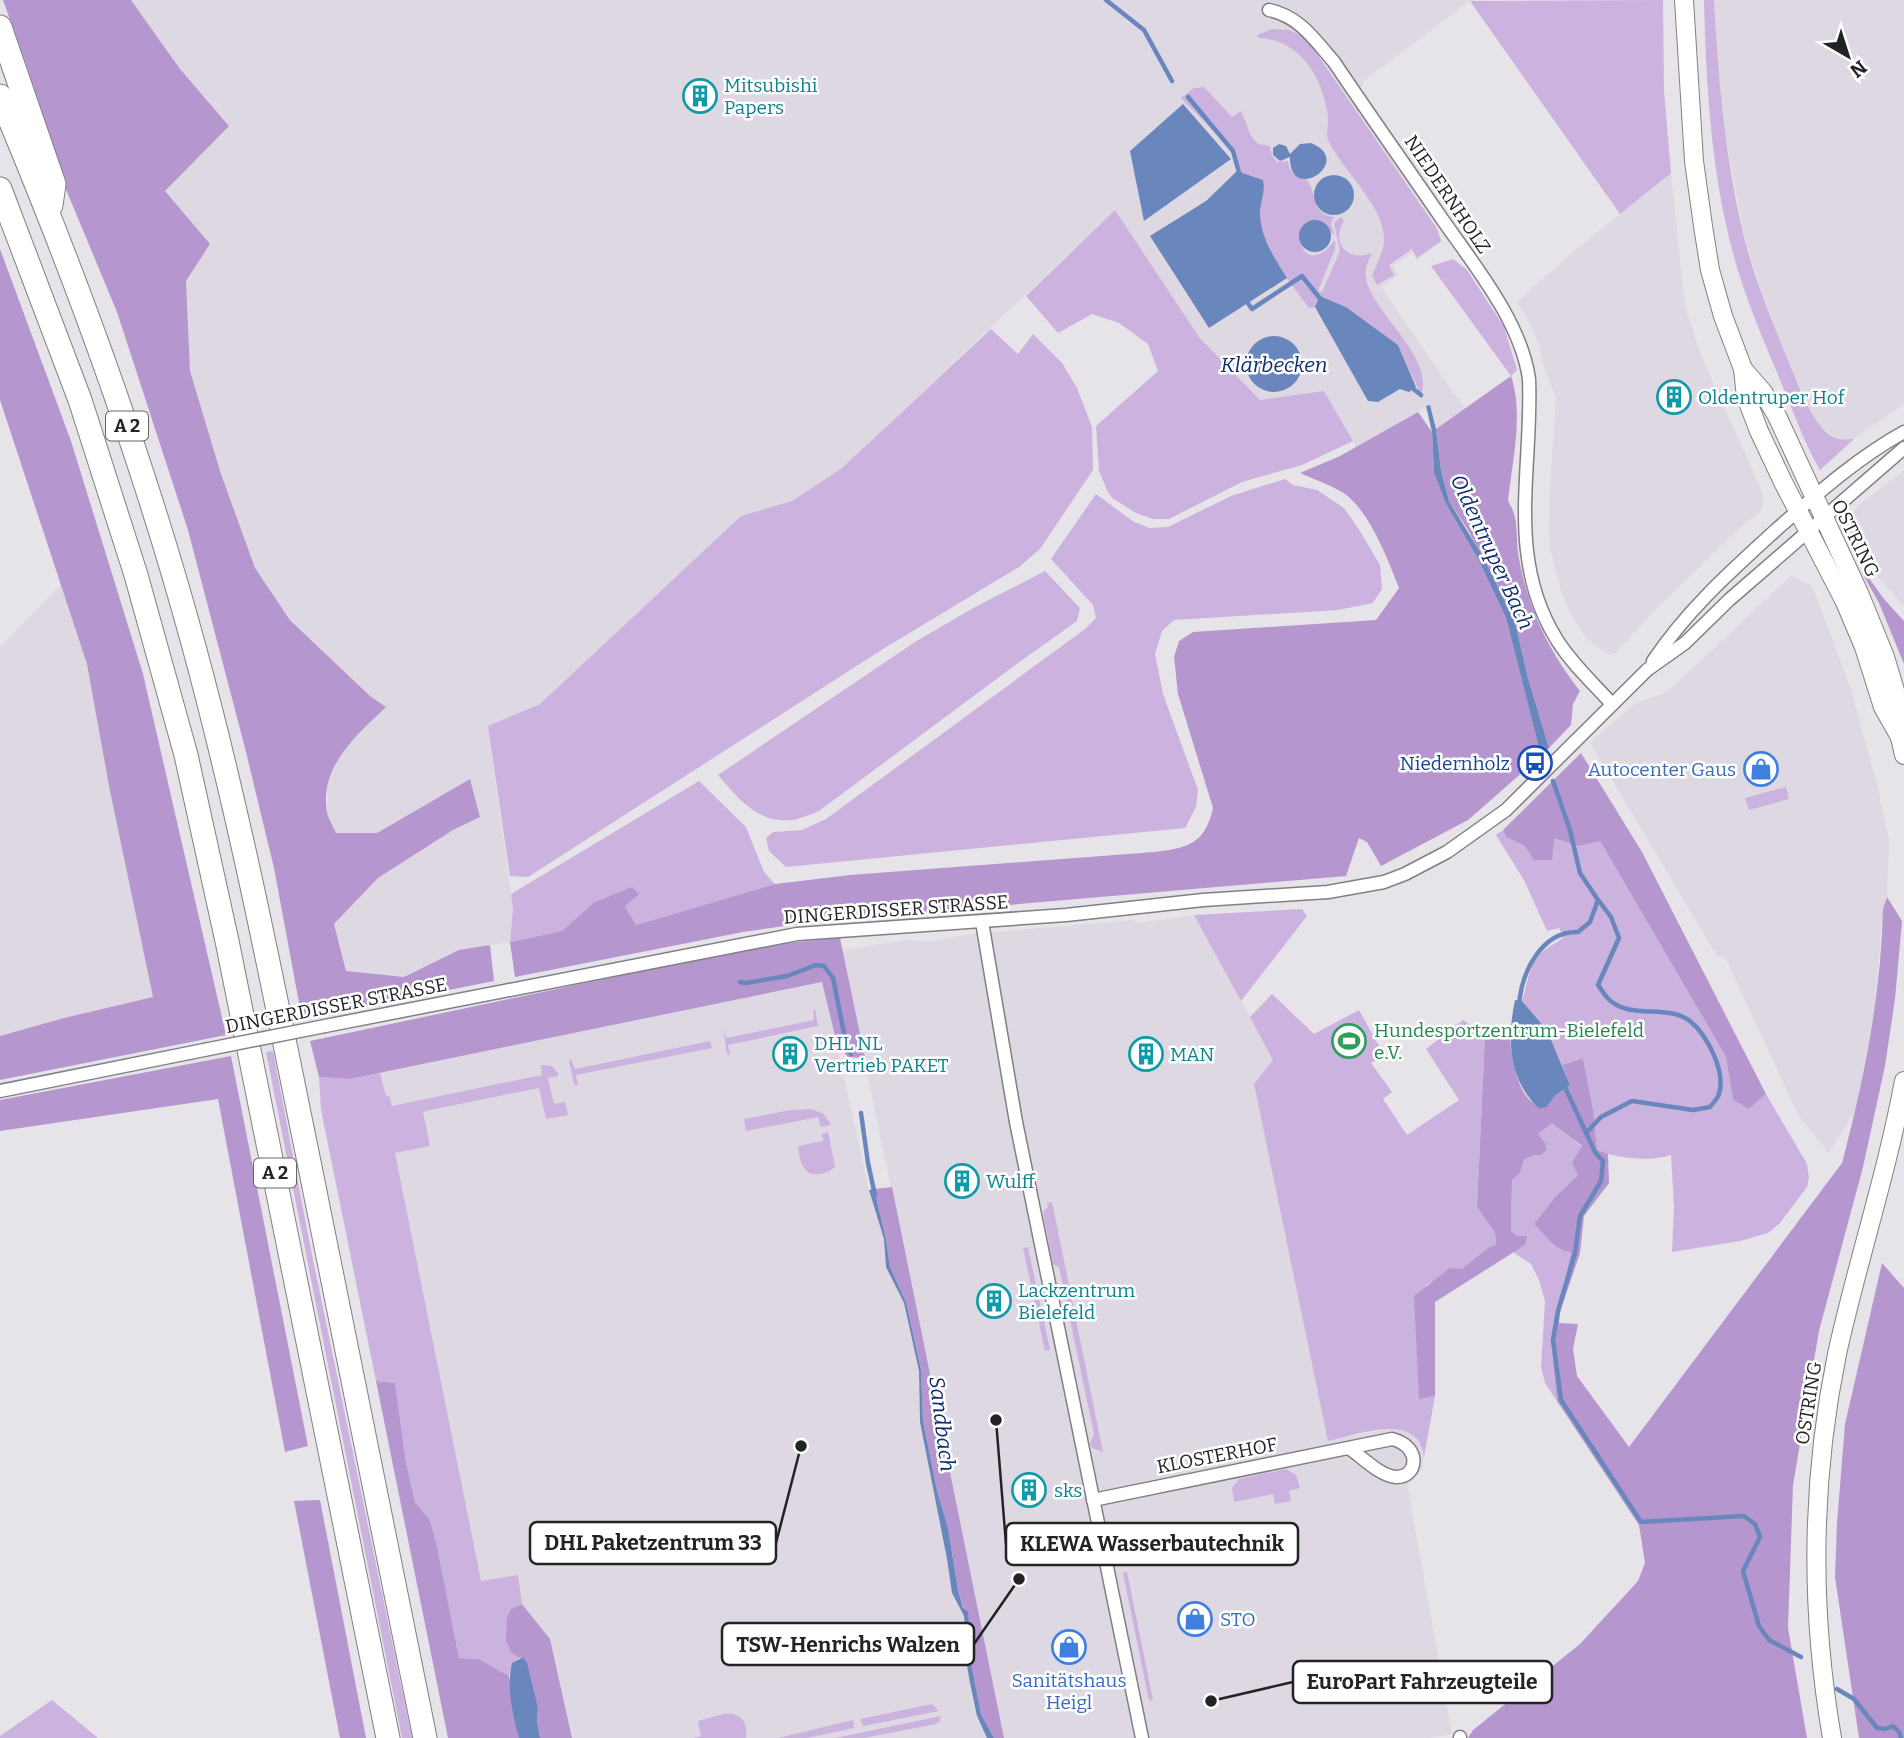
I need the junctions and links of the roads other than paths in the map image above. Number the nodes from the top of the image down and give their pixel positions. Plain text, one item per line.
1 (1685, 0) edge
2 (1269, 10) dead end
3 (0, 27) edge
4 (0, 96) edge
5 (0, 189) edge
6 (50, 215) junction
7 (1743, 369) junction
8 (1904, 432) edge
9 (1904, 448) edge
10 (1813, 497) junction
11 (1798, 510) junction
12 (1823, 517) junction
13 (1809, 530) junction
14 (1647, 670) junction
15 (1612, 704) junction
16 (1900, 737) junction
17 (1904, 755) edge
18 (982, 922) junction
19 (1904, 1082) edge
20 (0, 1091) edge
21 (1349, 1448) junction
22 (1093, 1500) junction
23 (388, 1738) edge
24 (425, 1738) edge
25 (1142, 1738) edge
26 (1832, 1738) edge

1 - 7 main road, OSTRING
2 - 15 street, NIEDERNHOLZ
3 - 6 highway
4 - 6 highway, A 2
5 - 23 highway, A 2
6 - 24 highway, A 2
7 - 10 main road, OSTRING
7 - 11 main road, OSTRING
8 - 10 street, DINGERDISSER STRASSE
9 - 12 street, DINGERDISSER STRASSE
10 - 11 street, DINGERDISSER STRASSE
10 - 12 main road, OSTRING
11 - 13 main road, OSTRING
11 - 14 street, DINGERDISSER STRASSE
12 - 13 street, DINGERDISSER STRASSE
12 - 16 main road, OSTRING
13 - 14 street, DINGERDISSER STRASSE
13 - 16 main road, OSTRING
14 - 15 street, DINGERDISSER STRASSE
15 - 18 street, DINGERDISSER STRASSE
16 - 17 main road, OSTRING
18 - 20 street, DINGERDISSER STRASSE, bridge
18 - 22 street
19 - 26 main road, OSTRING
21 - 21 street, KLOSTERHOF
21 - 22 street, KLOSTERHOF
22 - 25 street

